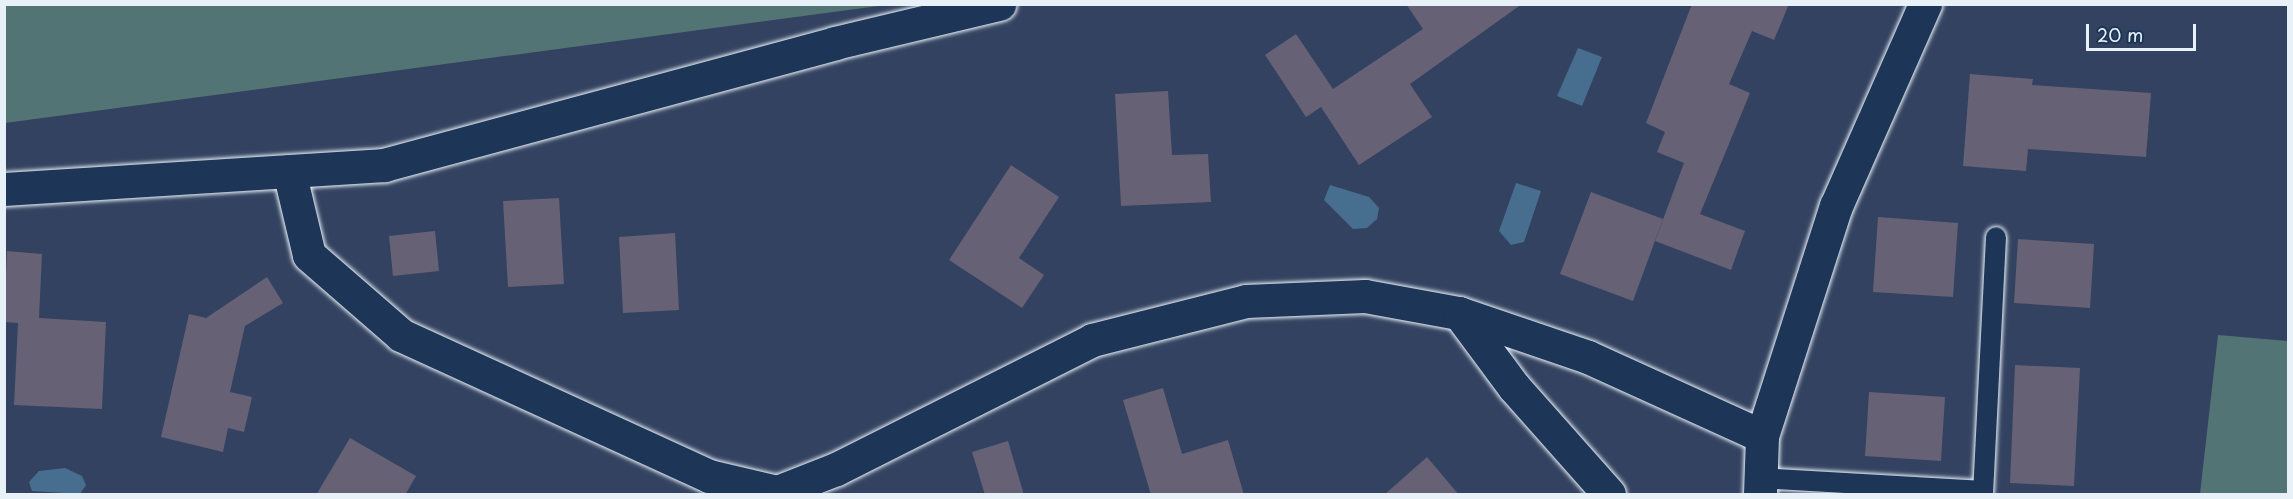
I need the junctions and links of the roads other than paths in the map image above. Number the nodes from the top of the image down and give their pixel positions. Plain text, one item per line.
1 (999, 4) edge
2 (1925, 4) edge
3 (290, 171) junction
4 (4, 189) edge
5 (1996, 237) dead end
6 (1459, 313) junction
7 (1762, 436) junction
8 (1760, 486) edge
9 (1983, 493) edge
10 (1609, 495) edge

1 - 3 street
2 - 7 street
3 - 4 street
3 - 6 street
5 - 9 lane
6 - 7 street
6 - 10 street
7 - 8 street
8 - 9 lane

